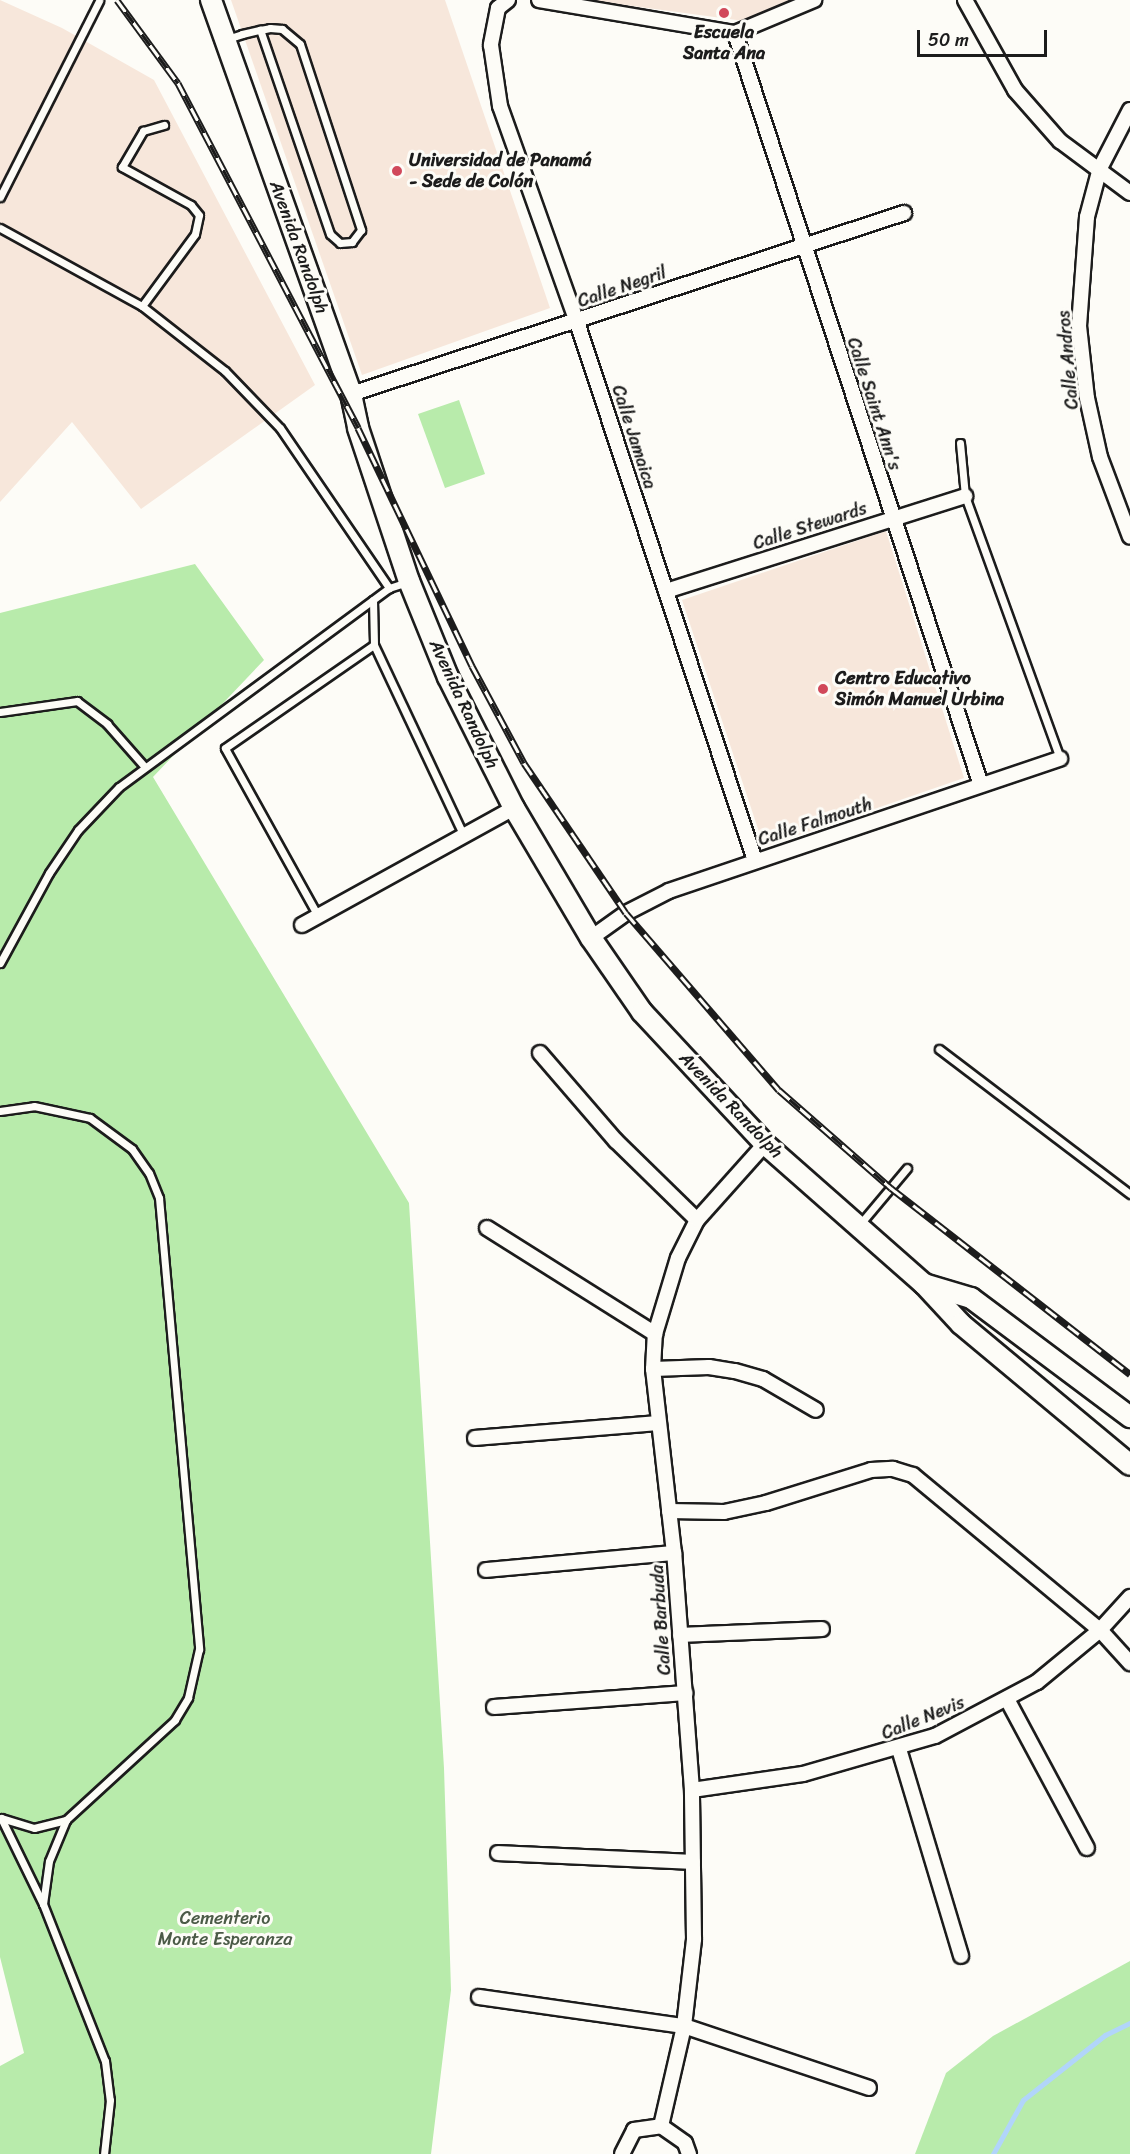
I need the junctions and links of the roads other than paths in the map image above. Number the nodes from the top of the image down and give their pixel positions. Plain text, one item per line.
1 (99, 0) edge
2 (211, 0) edge
3 (508, 0) edge
4 (539, 0) edge
5 (814, 0) edge
6 (965, 0) edge
7 (260, 30) junction
8 (735, 33) junction
9 (225, 39) junction
10 (1130, 110) edge
11 (164, 125) dead end
12 (1100, 168) junction
13 (1130, 193) edge
14 (0, 197) edge
15 (904, 213) dead end
16 (0, 228) edge
17 (803, 245) junction
18 (142, 306) junction
19 (578, 322) junction
20 (351, 394) junction
21 (960, 443) dead end
22 (965, 496) junction
23 (893, 519) junction
24 (1130, 537) edge
25 (409, 581) junction
26 (389, 588) junction
27 (666, 591) junction
28 (373, 600) junction
29 (374, 645) junction
30 (0, 712) edge
31 (1060, 759) joint
32 (144, 766) junction
33 (981, 785) junction
34 (514, 808) junction
35 (464, 836) junction
36 (755, 861) junction
37 (318, 916) junction
38 (302, 925) dead end
39 (591, 938) junction
40 (0, 963) edge
41 (939, 1049) dead end
42 (540, 1053) dead end
43 (0, 1111) edge
44 (765, 1144) junction
45 (907, 1168) dead end
46 (1130, 1194) edge
47 (697, 1220) junction
48 (858, 1226) junction
49 (487, 1228) dead end
50 (924, 1284) junction
51 (656, 1334) junction
52 (653, 1369) junction
53 (816, 1410) dead end
54 (1130, 1417) edge
55 (657, 1423) junction
56 (475, 1438) dead end
57 (1130, 1465) edge
58 (669, 1511) junction
59 (674, 1553) junction
60 (486, 1570) dead end
61 (1130, 1597) edge
62 (822, 1629) dead end
63 (1100, 1630) junction
64 (680, 1635) junction
65 (1130, 1663) edge
66 (684, 1693) junction
67 (1007, 1699) junction
68 (494, 1707) dead end
69 (899, 1749) junction
70 (692, 1790) junction
71 (1, 1817) edge
72 (66, 1820) junction
73 (1087, 1848) dead end
74 (498, 1853) dead end
75 (693, 1862) junction
76 (43, 1904) junction
77 (960, 1956) dead end
78 (479, 1997) dead end
79 (684, 2026) junction
80 (869, 2088) dead end
81 (662, 2126) junction
82 (104, 2154) edge
83 (622, 2154) edge
84 (689, 2154) edge

1 - 14 lane
2 - 9 main road, Avenida Randolph
3 - 19 street, Calle Jamaica
4 - 8 street
5 - 8 street
6 - 12 street
7 - 7 lane
7 - 9 lane
8 - 17 street, Calle Saint Ann's
9 - 20 main road, Avenida Randolph
10 - 12 street, Calle Andros
11 - 18 lane
12 - 13 street
12 - 24 street, Calle Andros
15 - 17 street, Calle Negril
16 - 18 lane
17 - 19 street, Calle Negril
17 - 23 street, Calle Saint Ann's
18 - 26 lane
19 - 20 street, Calle Negril
19 - 27 street, Calle Jamaica
20 - 25 main road, Avenida Randolph
21 - 22 lane
22 - 23 street, Calle Stewards
22 - 31 lane
23 - 27 street, Calle Stewards
23 - 33 street, Calle Saint Ann's
25 - 26 lane
25 - 34 main road, Avenida Randolph
26 - 28 lane
27 - 36 street, Calle Jamaica
28 - 29 lane
28 - 32 lane
29 - 35 lane
29 - 37 lane
30 - 32 lane
31 - 33 street, Calle Falmouth
32 - 40 lane
33 - 36 street, Calle Falmouth
34 - 35 street
34 - 39 main road, Avenida Randolph
35 - 37 street
36 - 39 street, Calle Falmouth
37 - 38 street
39 - 44 main road, Avenida Randolph
41 - 46 lane
42 - 47 street
43 - 72 lane
44 - 47 street, Calle Barbuda
44 - 48 main road, Avenida Randolph
45 - 48 lane
47 - 51 street, Calle Barbuda
48 - 50 main road, Avenida Randolph
49 - 51 street
50 - 54 main road, Avenida Randolph
50 - 57 main road, Avenida Randolph
51 - 52 street, Calle Barbuda
52 - 53 street
52 - 55 street, Calle Barbuda
55 - 56 street
55 - 58 street, Calle Barbuda
58 - 59 street, Calle Barbuda
58 - 63 street
59 - 60 street
59 - 64 street, Calle Barbuda
61 - 63 street, Calle Nevis
62 - 64 street
63 - 65 street
63 - 67 street, Calle Nevis
64 - 66 street, Calle Barbuda
66 - 68 street
66 - 70 street, Calle Barbuda
67 - 69 street, Calle Nevis
67 - 73 street
69 - 70 street, Calle Nevis
69 - 77 street
70 - 75 street, Calle Barbuda
71 - 72 lane
71 - 76 lane
72 - 76 lane
74 - 75 street
75 - 79 street, Calle Barbuda
76 - 82 lane
78 - 79 street
79 - 80 street
79 - 81 street, Calle Barbuda
81 - 83 street
81 - 84 street

